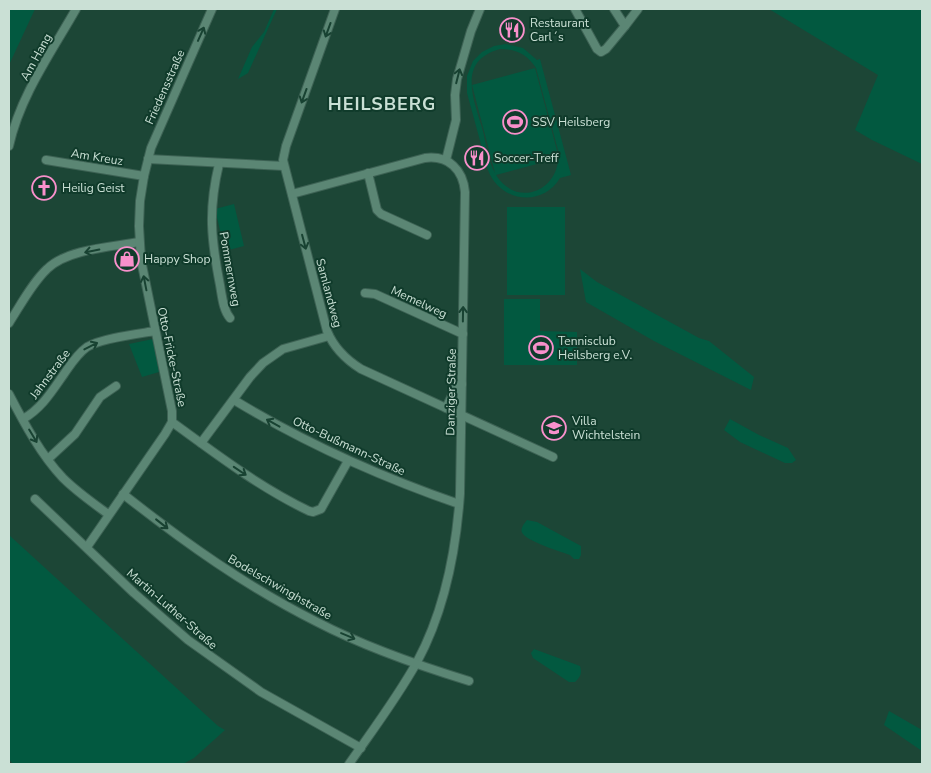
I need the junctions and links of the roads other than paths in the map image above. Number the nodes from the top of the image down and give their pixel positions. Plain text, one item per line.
1 (76, 9) edge
2 (212, 9) edge
3 (335, 9) edge
4 (480, 9) edge
5 (575, 9) edge
6 (614, 9) edge
7 (638, 9) edge
8 (625, 26) junction
9 (9, 146) edge
10 (148, 159) junction
11 (46, 160) dead end
12 (446, 160) junction
13 (219, 164) junction
14 (284, 166) junction
15 (368, 173) junction
16 (144, 176) junction
17 (292, 194) junction
18 (427, 235) dead end
19 (139, 242) junction
20 (365, 293) dead end
21 (230, 318) dead end
22 (9, 323) edge
23 (155, 331) junction
24 (463, 334) junction
25 (329, 336) junction
26 (462, 384) junction
27 (116, 386) dead end
28 (9, 394) edge
29 (234, 400) junction
30 (446, 408) junction
31 (462, 416) junction
32 (23, 419) junction
33 (172, 422) junction
34 (201, 443) junction
35 (553, 457) dead end
36 (48, 459) junction
37 (348, 460) junction
38 (123, 494) junction
39 (35, 499) dead end
40 (459, 504) junction
41 (108, 514) junction
42 (87, 547) junction
43 (416, 664) junction
44 (469, 681) dead end
45 (360, 748) junction
46 (349, 764) edge

1 - 9 street, Am Hang
10 -> 2 street, Friedensstraße
3 -> 14 street, Samlandweg
12 -> 4 street
5 - 8 street
6 - 8 street
7 - 8 street
10 - 13 street
10 - 16 street, Friedensstraße
11 - 16 street, Am Kreuz
12 - 15 street
24 -> 12 street, Danziger Straße
13 - 14 street
13 - 21 street, Pommernweg
14 - 17 street, Samlandweg
15 - 17 street
15 - 18 street
16 - 19 street, Otto-Fricke-Straße
17 -> 25 street, Samlandweg
19 -> 22 street
23 -> 19 street, Otto-Fricke-Straße
20 - 24 street, Memelweg
32 -> 23 street, Jahnstraße
23 - 33 street, Otto-Fricke-Straße
24 - 26 street, Danziger Straße
25 - 29 street
25 - 30 street, Samlandweg
26 - 30 street
26 - 31 street, Danziger Straße
27 - 36 street
28 - 32 street
29 - 34 street
37 -> 29 street, Otto-Bußmann-Straße
30 - 31 street, Samlandweg
31 - 35 street, Samlandweg
31 - 40 street, Danziger Straße
32 -> 36 street
33 - 34 street
33 - 38 street, Otto-Fricke-Straße
34 -> 37 street
36 - 41 street
37 - 40 street, Otto-Bußmann-Straße
38 - 41 street, Otto-Fricke-Straße
38 -> 43 street, Bodelschwinghstraße
39 - 42 street, Martin-Luther-Straße
40 - 43 street, Danziger Straße
41 - 42 street, Otto-Fricke-Straße
42 - 45 street, Martin-Luther-Straße
43 - 44 street, Bodelschwinghstraße
43 - 45 street, Danziger Straße
45 - 46 street, Danziger Straße

